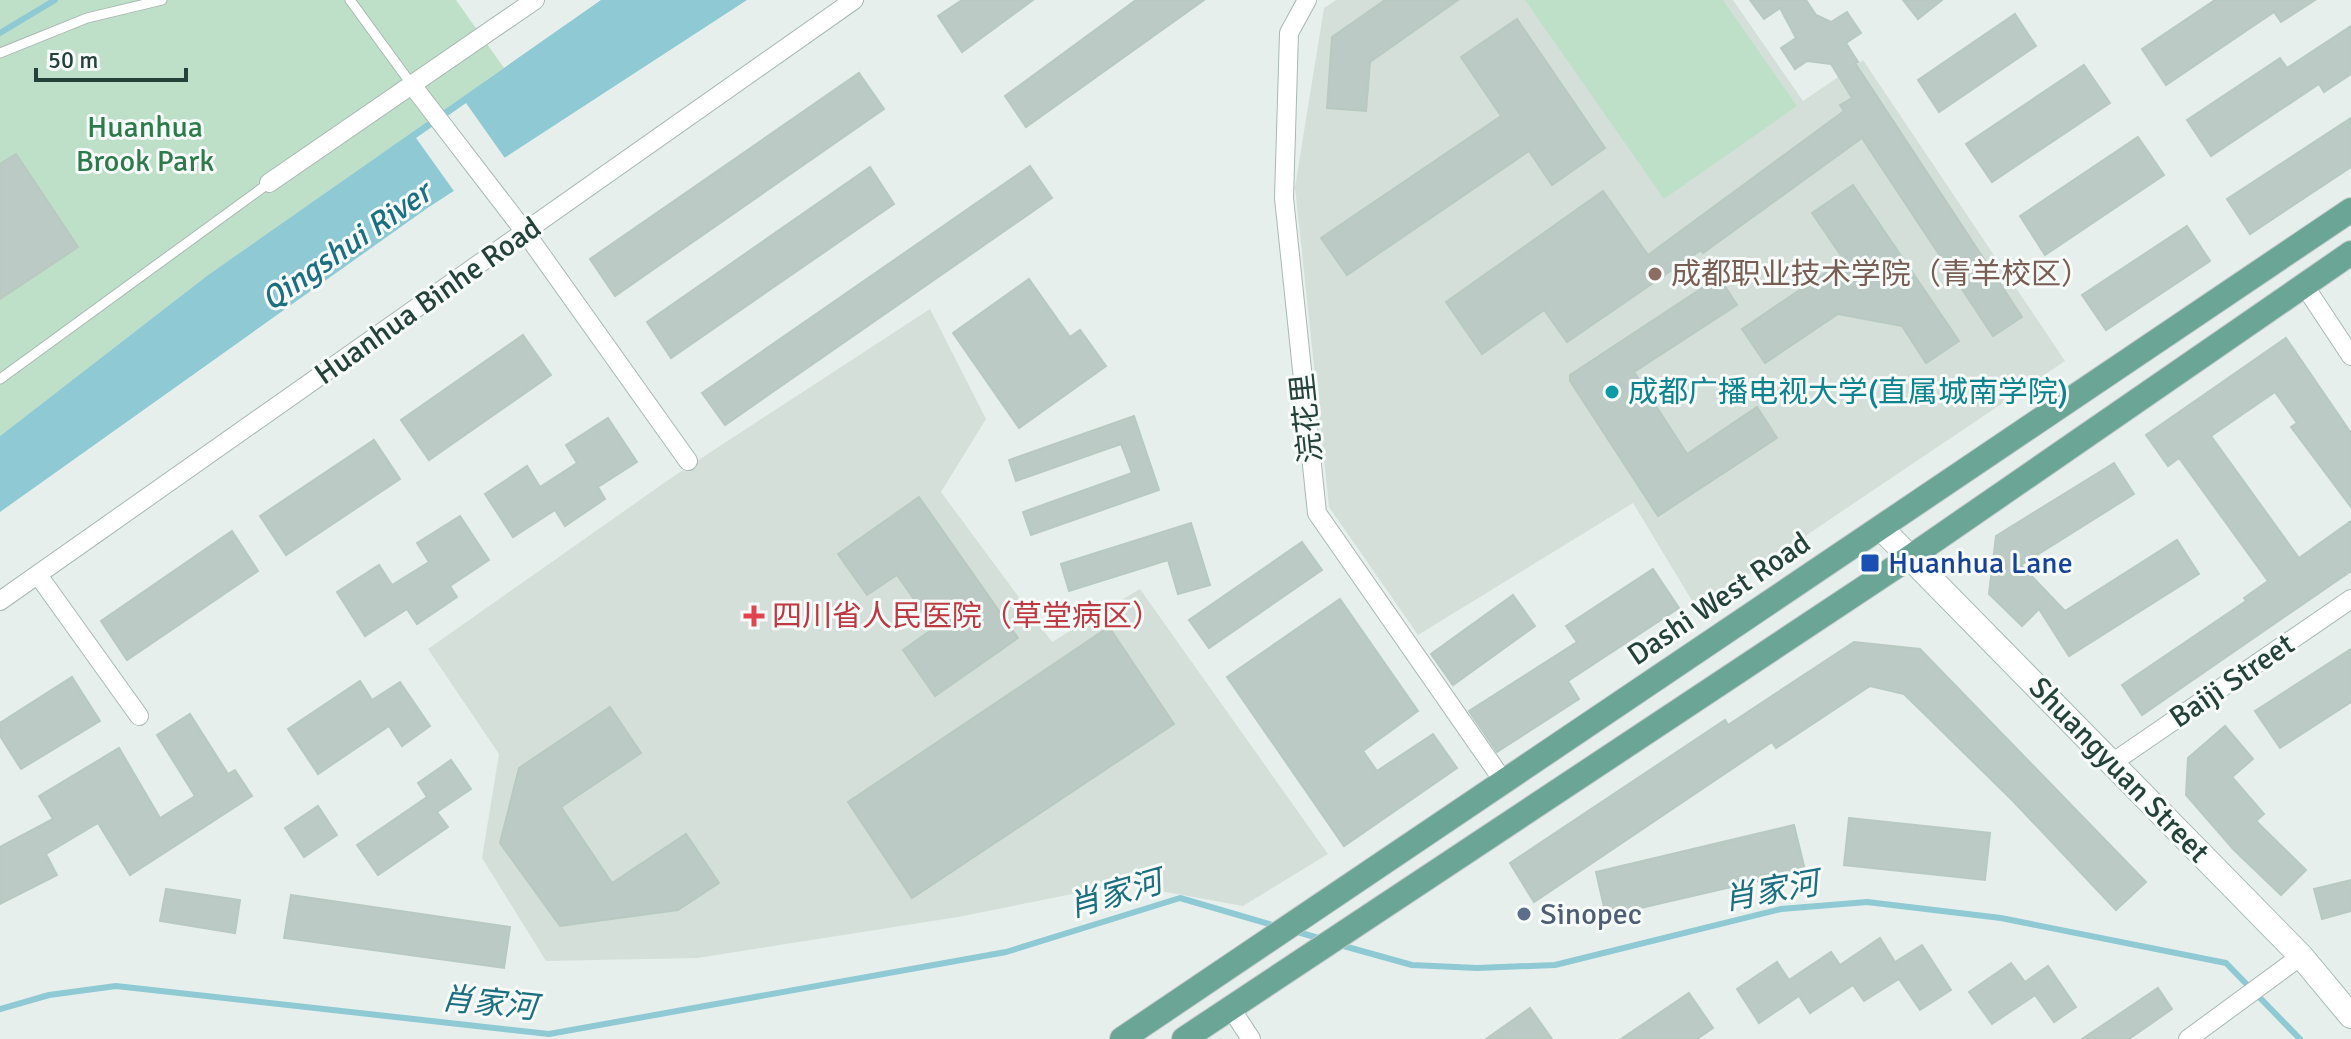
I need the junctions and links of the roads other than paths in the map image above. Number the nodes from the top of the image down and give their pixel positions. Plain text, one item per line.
1 (162, 0) edge
2 (350, 0) edge
3 (535, 0) edge
4 (854, 0) edge
5 (1307, 0) edge
6 (0, 53) edge
7 (412, 85) junction
8 (269, 183) joint
9 (2351, 210) edge
10 (525, 232) junction
11 (2351, 253) edge
12 (2304, 285) junction
13 (2351, 356) edge
14 (0, 379) edge
15 (688, 461) dead end
16 (1882, 529) junction
17 (1909, 558) junction
18 (38, 575) junction
19 (2351, 599) edge
20 (0, 601) edge
21 (139, 716) dead end
22 (2112, 763) junction
23 (1504, 782) junction
24 (2301, 956) junction
25 (1230, 1007) junction
26 (2351, 1016) edge
27 (1122, 1039) edge
28 (1184, 1039) edge
29 (1251, 1039) edge
30 (2188, 1039) edge

1 - 6 lane
2 - 7 lane
3 - 7 street
4 - 10 street, Huanhua Binhe Road
5 - 23 street, 浣花里
7 - 8 street
7 - 10 street
8 - 14 lane
9 - 16 main road, Dashi West Road
10 - 15 street
10 - 18 street, Huanhua Binhe Road
11 - 12 main road
12 - 13 street
12 - 17 main road
16 - 17 main road, Shuangyuan Street
16 - 23 main road, Dashi West Road
17 - 22 main road, Shuangyuan Street
17 - 25 main road
18 - 20 street, Huanhua Binhe Road
18 - 21 street
19 - 22 street, Baiji Street
22 - 24 main road, Shuangyuan Street
23 - 27 main road, Dashi West Road
24 - 26 main road, Shuangyuan Street
24 - 30 street
25 - 28 main road
25 - 29 street

